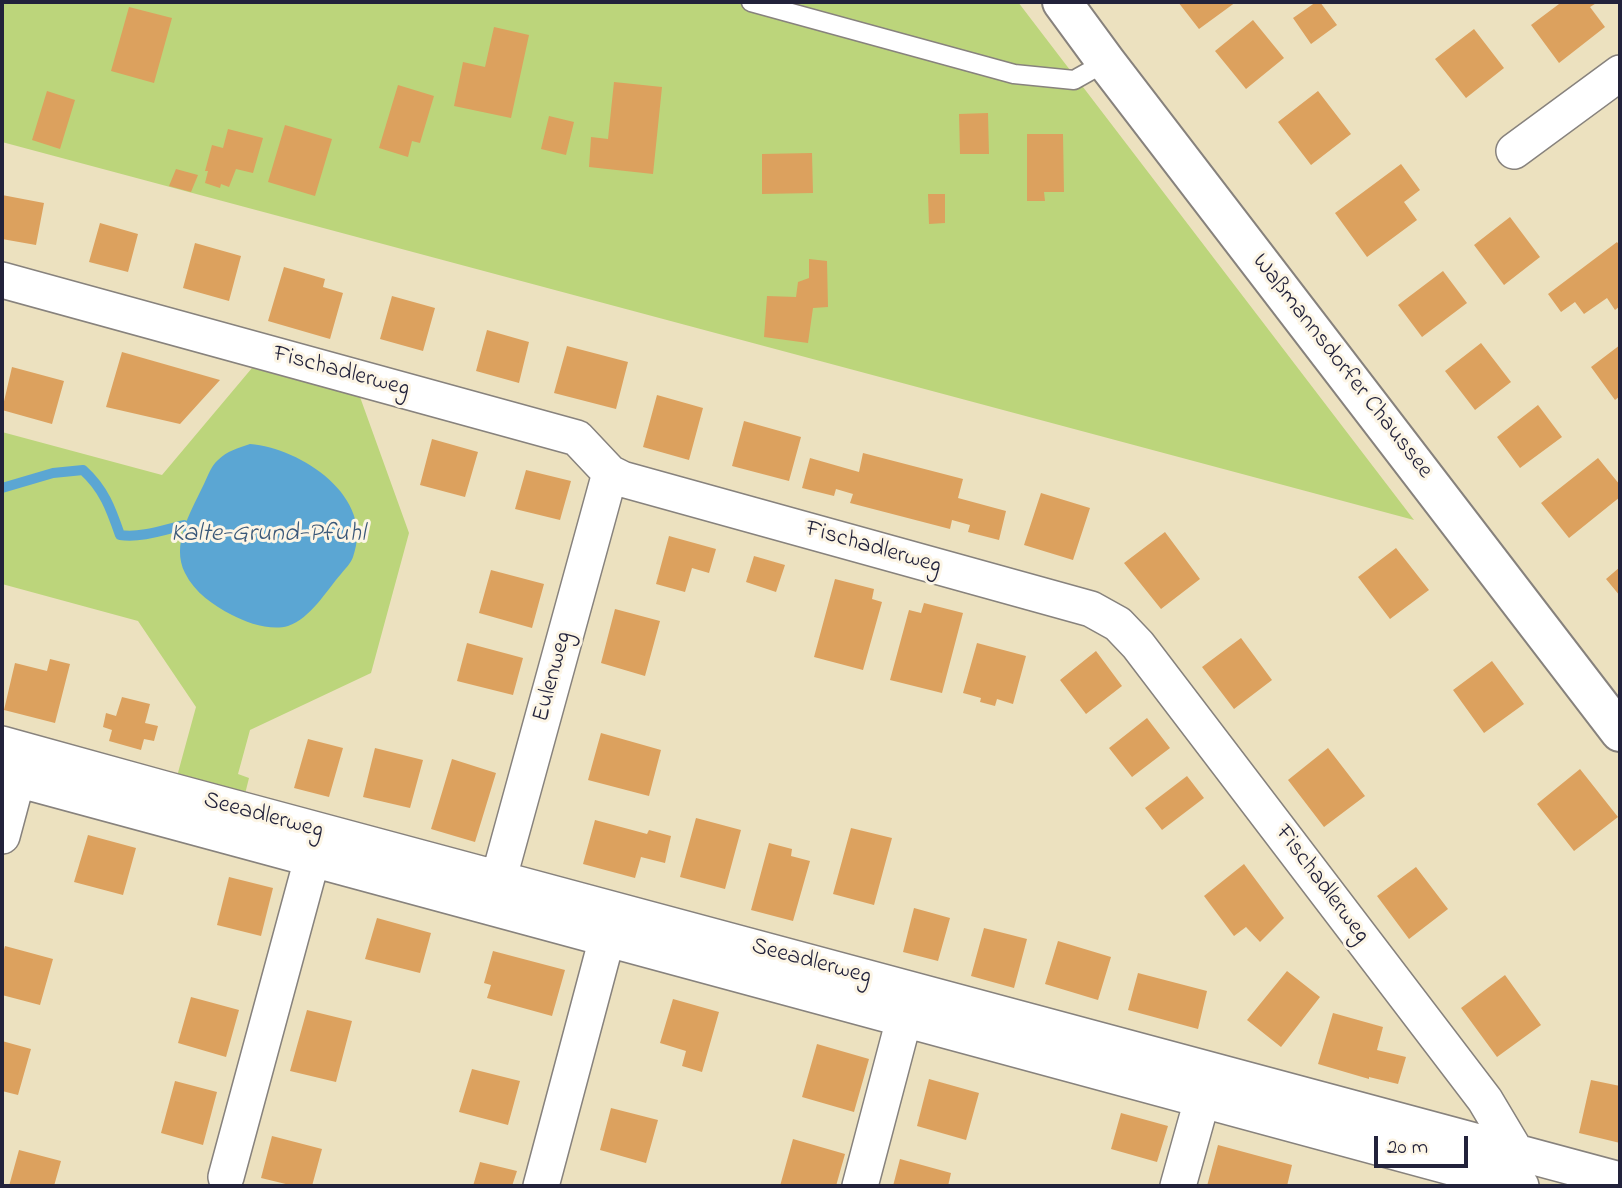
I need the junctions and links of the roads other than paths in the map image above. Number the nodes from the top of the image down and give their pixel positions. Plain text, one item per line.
1 (751, 2) edge
2 (1062, 2) edge
3 (1106, 62) junction
4 (1620, 72) edge
5 (1514, 151) dead end
6 (2, 281) edge
7 (610, 473) junction
8 (1614, 710) edge
9 (2, 744) edge
10 (9, 777) edge
11 (2, 836) edge
12 (312, 859) junction
13 (498, 881) junction
14 (607, 938) junction
15 (904, 1019) junction
16 (1202, 1100) junction
17 (1509, 1176) edge
18 (226, 1177) dead end
19 (1620, 1180) edge
20 (541, 1186) edge
21 (860, 1186) edge
22 (1178, 1186) edge

1 - 3 lane
2 - 3 street, Waßmannsdorfer Chaussee
3 - 8 street, Waßmannsdorfer Chaussee
4 - 5 street
6 - 7 street, Fischadlerweg
7 - 13 street, Eulenweg
7 - 17 street, Fischadlerweg
9 - 13 street, Seeadlerweg
10 - 11 street, Seeadlerweg
10 - 12 street, Seeadlerweg
12 - 14 street, Seeadlerweg
12 - 18 street, Seeadlerweg
13 - 17 street, Seeadlerweg
14 - 15 street, Seeadlerweg
14 - 20 street
15 - 16 street, Seeadlerweg
15 - 21 street
16 - 17 street, Seeadlerweg
16 - 22 street
17 - 19 street, Seeadlerweg

